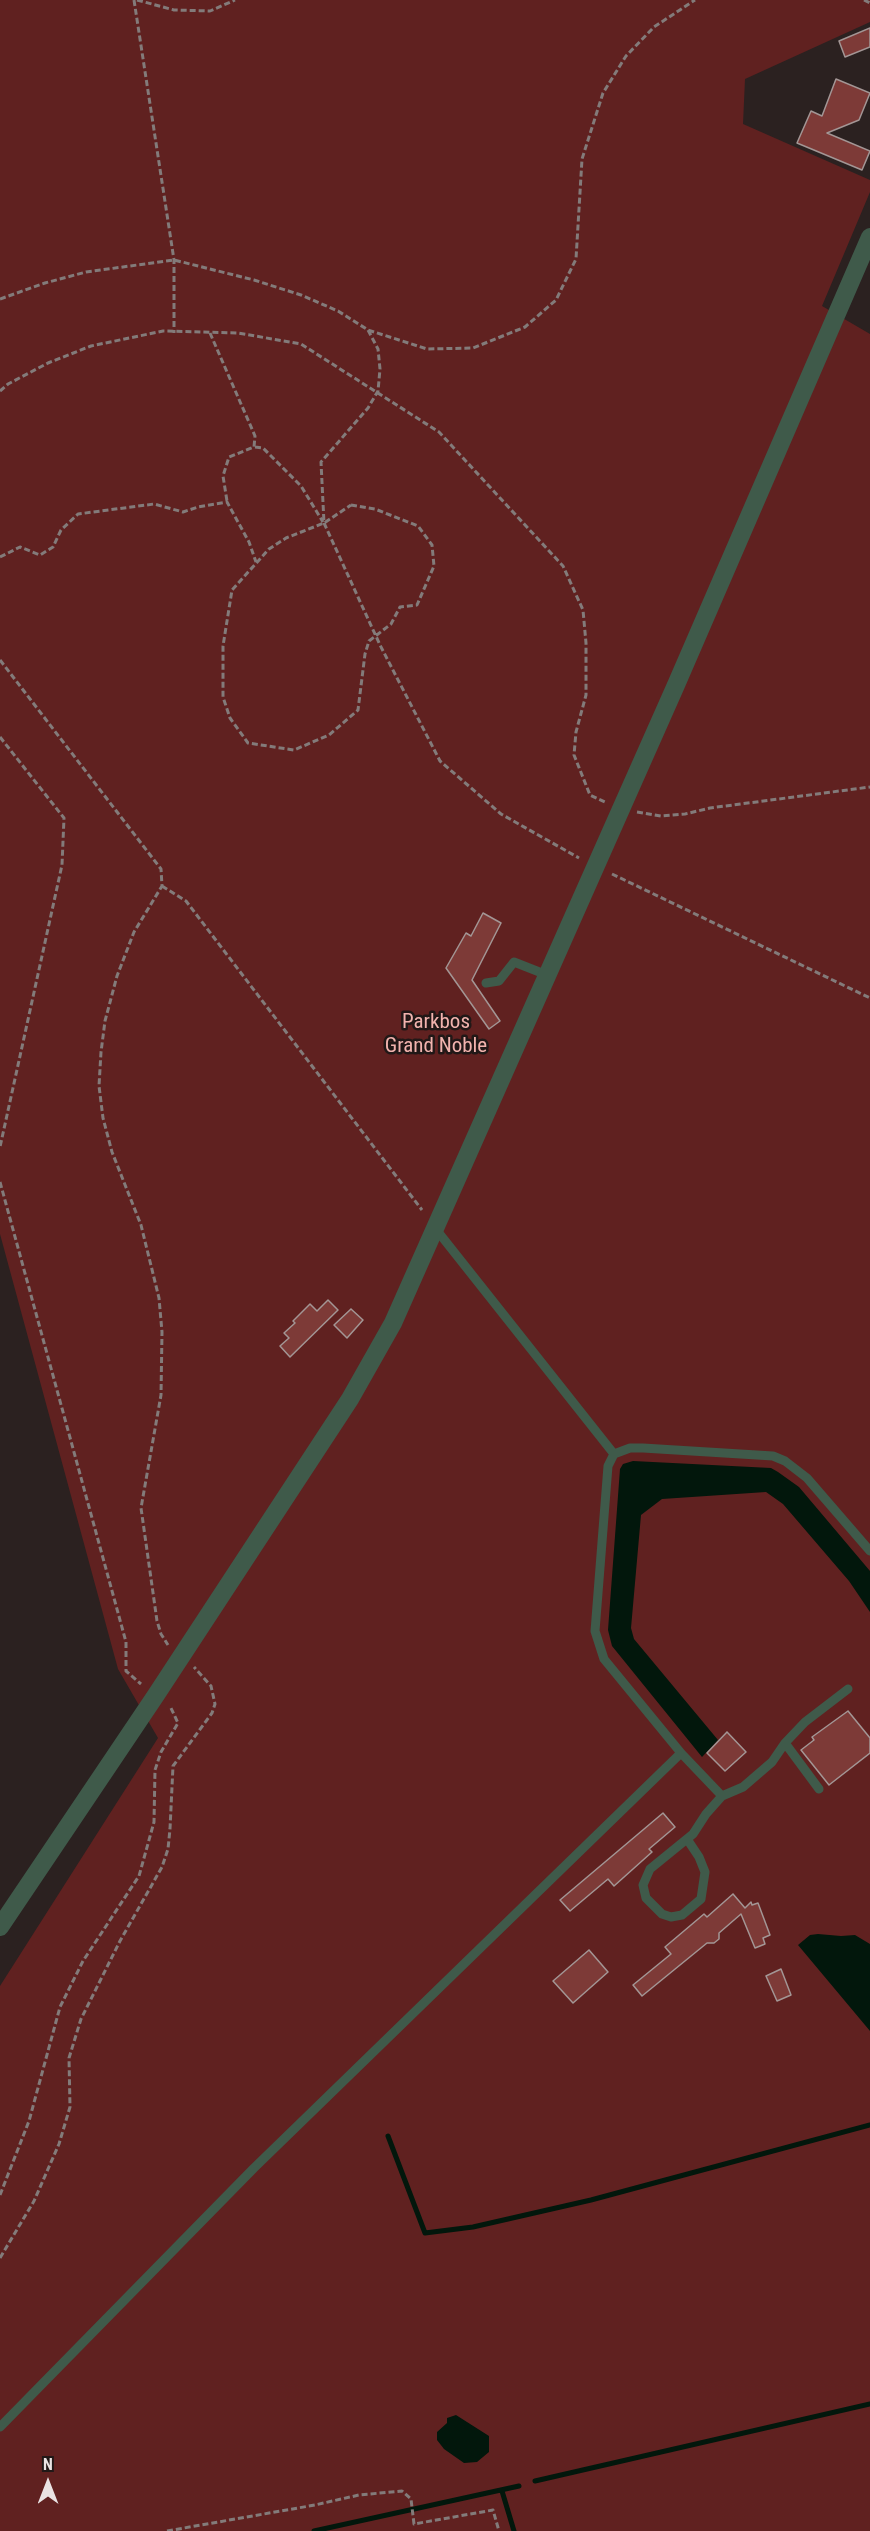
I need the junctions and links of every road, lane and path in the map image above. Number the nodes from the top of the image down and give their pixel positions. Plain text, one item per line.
1 (136, 0) edge
2 (235, 0) edge
3 (695, 0) edge
4 (864, 0) edge
5 (870, 3) edge
6 (870, 237) edge
7 (174, 261) junction
8 (0, 299) edge
9 (368, 330) junction
10 (174, 333) junction
11 (210, 333) junction
12 (0, 391) edge
13 (378, 391) junction
14 (254, 447) junction
15 (227, 502) junction
16 (324, 523) junction
17 (0, 557) edge
18 (256, 562) junction
19 (376, 635) junction
20 (0, 660) edge
21 (0, 737) edge
22 (870, 787) edge
23 (621, 809) junction
24 (595, 866) junction
25 (162, 886) junction
26 (547, 975) junction
27 (486, 983) dead end
28 (870, 998) edge
29 (0, 1147) edge
30 (0, 1182) edge
31 (435, 1228) junction
32 (614, 1455) junction
33 (870, 1551) edge
34 (182, 1655) junction
35 (848, 1689) dead end
36 (156, 1695) junction
37 (785, 1743) junction
38 (681, 1753) junction
39 (819, 1789) dead end
40 (722, 1796) junction
41 (687, 1839) junction
42 (0, 1927) edge
43 (0, 2194) edge
44 (0, 2258) edge
45 (0, 2427) edge
46 (167, 2531) edge
47 (499, 2531) edge

1 - 2 path
1 - 7 path
3 - 9 path
4 - 5 path
6 - 23 street
7 - 8 path
7 - 9 path
7 - 10 path
9 - 13 path
10 - 11 path
10 - 12 path
11 - 13 path
11 - 14 path
13 - 16 path
13 - 23 path
14 - 15 path
14 - 16 path
15 - 17 path
15 - 18 path
16 - 18 path
16 - 19 path
16 - 19 path
18 - 19 path
19 - 24 path
20 - 25 path
21 - 29 path
22 - 23 path
23 - 24 street
24 - 26 street
24 - 28 path
25 - 31 path
25 - 34 path
26 - 27 lane
26 - 31 street
30 - 36 path
31 - 32 lane
31 - 34 street
32 - 33 lane
32 - 38 lane
34 - 36 street
34 - 44 path
35 - 37 lane
36 - 42 street
36 - 43 path
37 - 39 lane
37 - 40 lane
38 - 40 lane
38 - 45 lane
40 - 41 lane
41 - 41 lane
46 - 47 path

